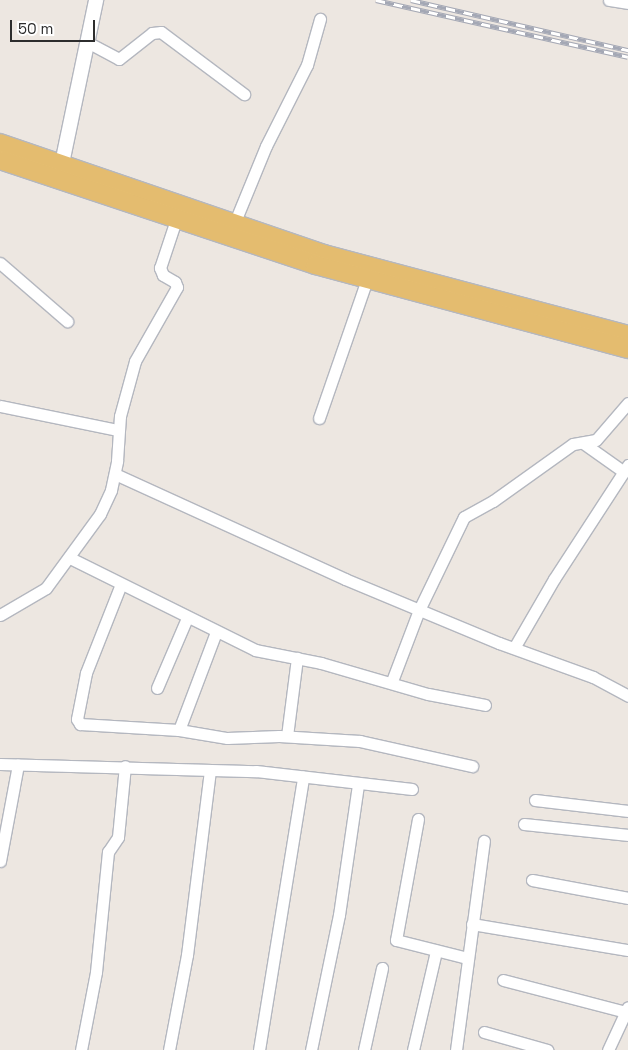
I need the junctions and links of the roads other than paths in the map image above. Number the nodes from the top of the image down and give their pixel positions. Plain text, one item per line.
1 (96, 0) edge
2 (609, 0) edge
3 (628, 3) edge
4 (320, 19) dead end
5 (87, 42) junction
6 (244, 94) dead end
7 (0, 143) edge
8 (0, 160) edge
9 (60, 173) junction
10 (176, 220) junction
11 (234, 224) junction
12 (0, 263) edge
13 (366, 279) junction
14 (67, 320) dead end
15 (628, 335) edge
16 (628, 349) edge
17 (0, 406) edge
18 (627, 406) edge
19 (319, 418) dead end
20 (118, 430) junction
21 (583, 442) junction
22 (626, 468) edge
23 (114, 474) junction
24 (70, 558) junction
25 (121, 584) junction
26 (419, 610) junction
27 (0, 615) edge
28 (187, 618) junction
29 (216, 632) junction
30 (514, 648) junction
31 (297, 658) junction
32 (392, 681) junction
33 (157, 688) dead end
34 (628, 696) edge
35 (485, 705) dead end
36 (179, 730) junction
37 (287, 736) junction
38 (0, 764) edge
39 (18, 765) junction
40 (125, 766) junction
41 (472, 766) dead end
42 (210, 770) junction
43 (304, 777) junction
44 (358, 784) junction
45 (412, 790) dead end
46 (535, 800) dead end
47 (628, 812) edge
48 (418, 819) dead end
49 (524, 824) dead end
50 (628, 835) edge
51 (484, 841) dead end
52 (0, 861) edge
53 (532, 880) dead end
54 (628, 898) edge
55 (472, 924) junction
56 (628, 950) edge
57 (436, 951) junction
58 (467, 958) junction
59 (382, 968) dead end
60 (503, 980) dead end
61 (627, 1009) edge
62 (484, 1032) dead end
63 (81, 1050) edge
64 (169, 1050) edge
65 (259, 1050) edge
66 (311, 1050) edge
67 (364, 1050) edge
68 (413, 1050) edge
69 (456, 1050) edge
70 (547, 1050) edge
71 (608, 1050) edge

1 - 5 street
2 - 3 street
4 - 11 street
5 - 6 street
5 - 9 street
7 - 9 main road
8 - 9 main road
9 - 10 main road
9 - 11 main road
10 - 13 main road
10 - 20 street
11 - 15 main road
12 - 14 street
13 - 16 main road
13 - 19 street
17 - 20 street
18 - 21 street
20 - 23 street
21 - 22 street
21 - 26 street
22 - 30 street
23 - 24 street
23 - 26 street
24 - 25 street
24 - 27 street
25 - 28 street
25 - 36 street
26 - 30 street
26 - 32 street
28 - 29 street
28 - 33 street
29 - 31 street
29 - 36 street
30 - 34 street
31 - 32 street
31 - 37 street
32 - 35 street
36 - 37 street
37 - 41 street
38 - 39 street
39 - 40 street
39 - 52 street
40 - 42 street
40 - 63 street
42 - 43 street
42 - 64 street
43 - 44 street
43 - 65 street
44 - 45 street
44 - 66 street
46 - 47 street
48 - 57 street
49 - 50 street
51 - 55 street
53 - 54 street
55 - 56 street
55 - 58 street
57 - 58 street
57 - 68 street
58 - 69 street
59 - 67 street
60 - 61 street
61 - 71 street
62 - 70 street

